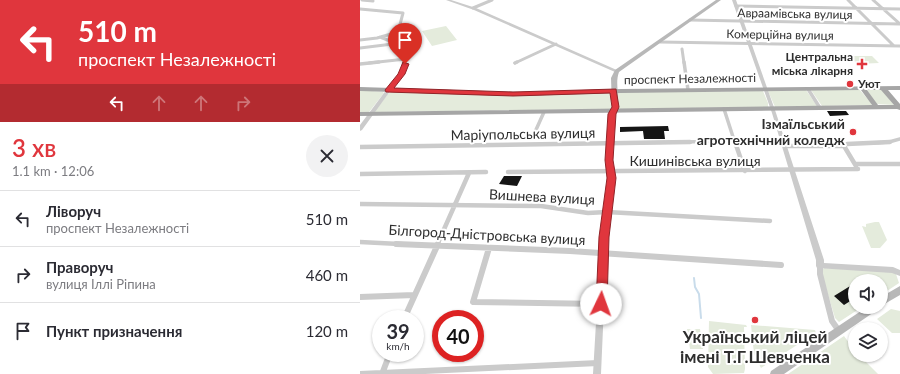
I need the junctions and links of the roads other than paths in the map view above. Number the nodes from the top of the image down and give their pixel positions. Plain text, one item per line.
1 (362, 0) edge
2 (448, 0) edge
3 (486, 0) edge
4 (719, 0) edge
5 (734, 0) edge
6 (848, 0) edge
7 (873, 0) edge
8 (373, 1) edge
9 (490, 1) edge
10 (736, 6) junction
11 (473, 8) junction
12 (856, 8) junction
13 (883, 8) junction
14 (360, 9) edge
15 (900, 9) edge
16 (690, 20) junction
17 (742, 22) junction
18 (871, 23) junction
19 (900, 24) edge
20 (380, 37) junction
21 (360, 40) edge
22 (660, 42) junction
23 (400, 43) junction
24 (556, 44) junction
25 (749, 44) junction
26 (894, 46) junction
27 (900, 46) edge
28 (360, 48) edge
29 (682, 49) dead end
30 (406, 59) junction
31 (515, 63) dead end
32 (360, 64) edge
33 (626, 65) junction
34 (607, 67) junction
35 (617, 71) junction
36 (614, 78) junction
37 (862, 88) junction
38 (883, 88) junction
39 (900, 88) edge
40 (360, 89) edge
41 (765, 89) junction
42 (808, 89) junction
43 (389, 90) junction
44 (688, 90) junction
45 (614, 91) junction
46 (876, 107) junction
47 (900, 107) edge
48 (820, 108) junction
49 (772, 109) junction
50 (724, 110) junction
51 (613, 111) junction
52 (544, 112) junction
53 (360, 114) edge
54 (372, 114) junction
55 (360, 129) edge
56 (535, 132) dead end
57 (900, 139) edge
58 (735, 141) junction
59 (610, 144) junction
60 (784, 146) junction
61 (844, 146) junction
62 (360, 147) edge
63 (855, 164) junction
64 (900, 164) edge
65 (745, 171) junction
66 (792, 171) junction
67 (486, 172) dead end
68 (508, 172) dead end
69 (611, 172) junction
70 (469, 173) junction
71 (360, 174) edge
72 (360, 204) edge
73 (455, 205) junction
74 (607, 212) junction
75 (770, 221) dead end
76 (360, 242) edge
77 (437, 246) junction
78 (489, 248) junction
79 (604, 253) junction
80 (780, 265) dead end
81 (820, 266) junction
82 (900, 273) edge
83 (900, 290) edge
84 (414, 295) junction
85 (360, 297) edge
86 (888, 298) edge
87 (601, 304) junction
88 (408, 310) edge
89 (864, 314) edge
90 (839, 331) junction
91 (386, 362) edge
92 (598, 363) junction
93 (382, 373) edge
94 (360, 374) edge
95 (597, 374) edge
96 (775, 374) edge

1 - 8 street
2 - 11 street
3 - 9 street
4 - 16 main road
5 - 10 street
6 - 12 street
7 - 13 street
9 - 11 street
10 - 12 street
10 - 17 street
11 - 24 street
12 - 13 street
12 - 18 street
13 - 15 street
13 - 19 street
14 - 20 street
16 - 17 street, Авраамівська вулиця
16 - 22 main road
17 - 18 street, Авраамівська вулиця
17 - 25 street
18 - 19 street, Авраамівська вулиця
18 - 26 street
20 - 21 street
20 - 23 street
22 - 25 street, Комерційна вулиця
22 - 33 main road
23 - 28 street
23 - 30 street
24 - 31 street
24 - 34 street
25 - 26 street, Комерційна вулиця
25 - 41 street
26 - 27 street, Комерційна вулиця
29 - 44 street
30 - 32 street
30 - 43 street
33 - 34 street
33 - 35 main road
34 - 35 street
34 - 36 street
35 - 36 main road
36 - 45 main road
37 - 38 main road, проспект Незалежності
37 - 42 main road, проспект Незалежності
37 - 46 main road
38 - 39 main road, проспект Незалежності
38 - 47 main road
40 - 43 main road, проспект Незалежності
41 - 42 main road, проспект Незалежності
41 - 44 main road, проспект Незалежності
41 - 49 street
42 - 48 street
43 - 45 main road, проспект Незалежності
43 - 54 street
44 - 45 main road, проспект Незалежності
45 - 51 main road
46 - 47 main road
46 - 48 main road
48 - 49 main road
49 - 50 main road
49 - 60 street
50 - 51 main road
50 - 58 street
51 - 52 main road
51 - 59 street
52 - 54 main road
52 - 56 street
53 - 54 main road
54 - 55 street
57 - 61 street
58 - 59 street, Маріупольська вулиця
58 - 65 street
59 - 62 street, Маріупольська вулиця
59 - 69 street
60 - 61 street
60 - 66 street
61 - 63 street
63 - 64 street
63 - 66 street, Кишинівська вулиця
65 - 66 street, Кишинівська вулиця
65 - 69 street, Кишинівська вулиця
66 - 81 street
67 - 70 street
68 - 69 street, Кишинівська вулиця
69 - 74 street
70 - 71 street
70 - 73 street
72 - 73 street, Вишнева вулиця
73 - 74 street, Вишнева вулиця
73 - 77 street
74 - 75 street, Вишнева вулиця
74 - 79 street
76 - 77 street, Білгород-Дністровська вулиця
77 - 78 street, Білгород-Дністровська вулиця
77 - 84 street
78 - 79 street, Білгород-Дністровська вулиця
78 - 87 street
79 - 80 street, Білгород-Дністровська вулиця
79 - 87 street
81 - 82 street
81 - 90 street
83 - 86 main road
84 - 85 street
84 - 88 street
87 - 92 street
89 - 90 main road
90 - 96 main road
91 - 93 street
92 - 93 street
92 - 95 street
93 - 94 street

